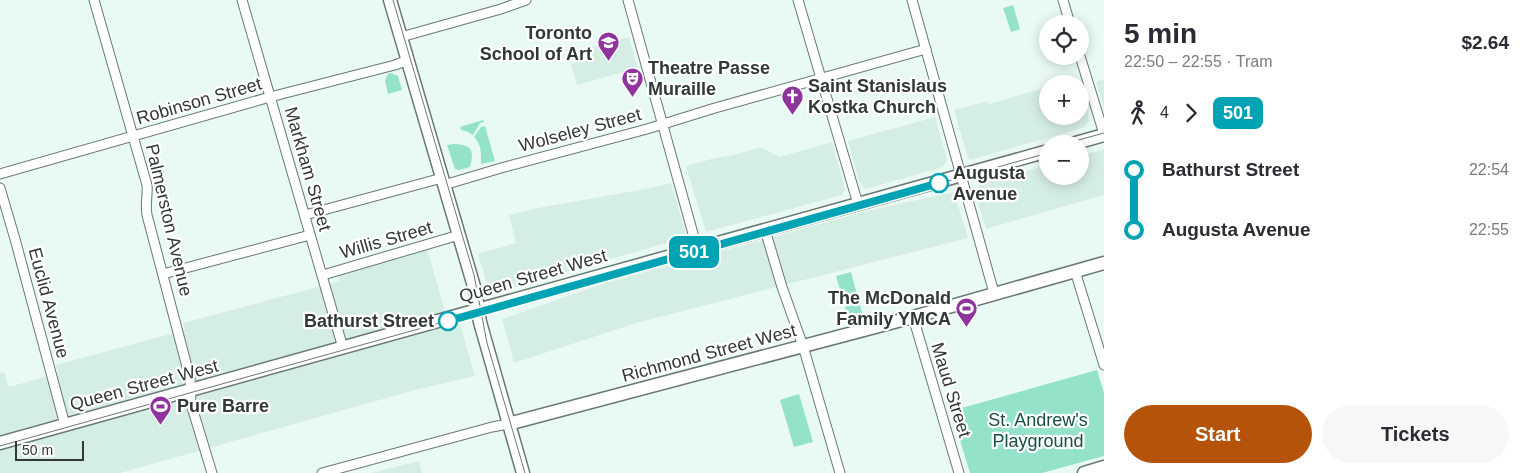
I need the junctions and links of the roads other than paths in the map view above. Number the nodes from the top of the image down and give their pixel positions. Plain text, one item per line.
1 (94, 0) edge
2 (242, 0) edge
3 (390, 0) edge
4 (526, 0) edge
5 (628, 0) edge
6 (798, 0) edge
7 (912, 0) edge
8 (1063, 0) edge
9 (1067, 15) edge
10 (401, 37) junction
11 (926, 49) junction
12 (408, 60) junction
13 (1083, 65) edge
14 (822, 78) junction
15 (270, 97) junction
16 (664, 123) junction
17 (1104, 135) edge
18 (133, 137) junction
19 (1089, 139) edge
20 (1039, 153) edge
21 (0, 174) edge
22 (961, 175) junction
23 (443, 181) junction
24 (0, 188) edge
25 (858, 204) junction
26 (305, 215) junction
27 (765, 230) junction
28 (310, 235) junction
29 (459, 235) junction
30 (697, 248) junction
31 (1104, 262) edge
32 (1075, 271) junction
33 (163, 274) junction
34 (323, 276) junction
35 (994, 293) junction
36 (478, 309) junction
37 (913, 317) junction
38 (803, 346) junction
39 (343, 348) junction
40 (1104, 364) edge
41 (190, 390) junction
42 (508, 424) junction
43 (65, 425) junction
44 (0, 443) edge
45 (1104, 467) edge
46 (212, 473) edge
47 (322, 473) edge
48 (523, 473) edge
49 (840, 473) edge
50 (959, 473) edge
51 (1084, 473) edge

1 - 18 street, Palmerston Avenue
2 - 15 street, Markham Street
3 - 10 main road
4 - 10 street
5 - 16 street
6 - 14 street
7 - 11 street
8 - 9 street
10 - 12 main road
11 - 14 street, Wolseley Street
11 - 22 street
12 - 15 street, Robinson Street
12 - 23 main road
13 - 17 street
14 - 16 street, Wolseley Street
14 - 25 street
15 - 18 street, Robinson Street
15 - 26 street, Markham Street
16 - 23 street, Wolseley Street
16 - 30 street
17 - 19 main road
18 - 21 street, Robinson Street
18 - 33 street, Palmerston Avenue
20 - 22 main road, Queen Street West
22 - 25 main road, Queen Street West
22 - 35 street
23 - 26 street, Wolseley Street
23 - 29 main road
24 - 43 street, Euclid Avenue
25 - 27 main road, Queen Street West
26 - 28 street, Markham Street
27 - 30 main road, Queen Street West
27 - 38 street
28 - 33 street
28 - 34 street, Markham Street
29 - 34 street, Willis Street
29 - 36 main road
30 - 36 main road, Queen Street West
31 - 32 main road, Richmond Street West
32 - 35 main road, Richmond Street West
32 - 40 street
33 - 41 street, Palmerston Avenue
34 - 39 street, Markham Street
35 - 37 main road, Richmond Street West
36 - 39 main road, Queen Street West
36 - 42 main road
37 - 38 main road, Richmond Street West
37 - 50 street, Maud Street
38 - 42 main road, Richmond Street West
38 - 49 street
39 - 41 main road, Queen Street West
41 - 43 main road, Queen Street West
41 - 46 street, Palmerston Avenue
42 - 47 street, Richmond Street West
42 - 48 main road
43 - 44 main road, Queen Street West
45 - 51 main road

